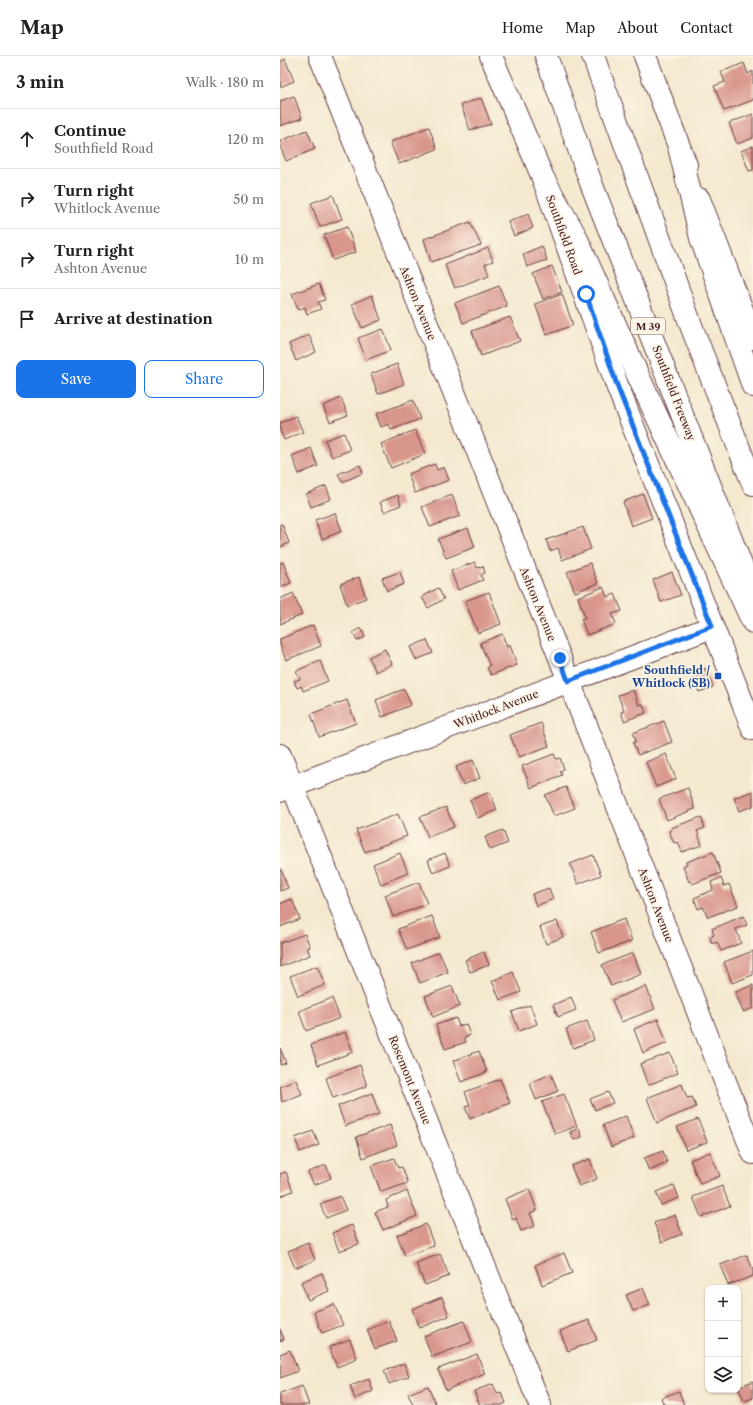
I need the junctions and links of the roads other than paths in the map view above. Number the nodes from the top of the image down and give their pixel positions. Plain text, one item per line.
1 (320, 56) edge
2 (492, 56) edge
3 (546, 56) edge
4 (593, 56) edge
5 (645, 56) edge
6 (679, 147) junction
7 (543, 178) junction
8 (753, 338) edge
9 (753, 386) edge
10 (753, 484) edge
11 (753, 595) edge
12 (753, 622) edge
13 (712, 626) junction
14 (568, 681) junction
15 (753, 729) edge
16 (280, 755) edge
17 (286, 789) edge
18 (753, 1153) edge
19 (540, 1405) edge

1 - 14 main road, Ashton Avenue
2 - 7 main road, Southfield Road
3 - 11 main road, Southfield Freeway / M 39
4 - 10 main road
5 - 6 main road
6 - 8 main road
6 - 9 main road
7 - 12 main road
7 - 13 main road, Southfield Road
13 - 14 main road, Whitlock Avenue
13 - 15 main road, Southfield Road
14 - 17 main road, Whitlock Avenue
14 - 18 main road, Ashton Avenue
16 - 17 main road, Rosemont Avenue
17 - 19 main road, Rosemont Avenue

